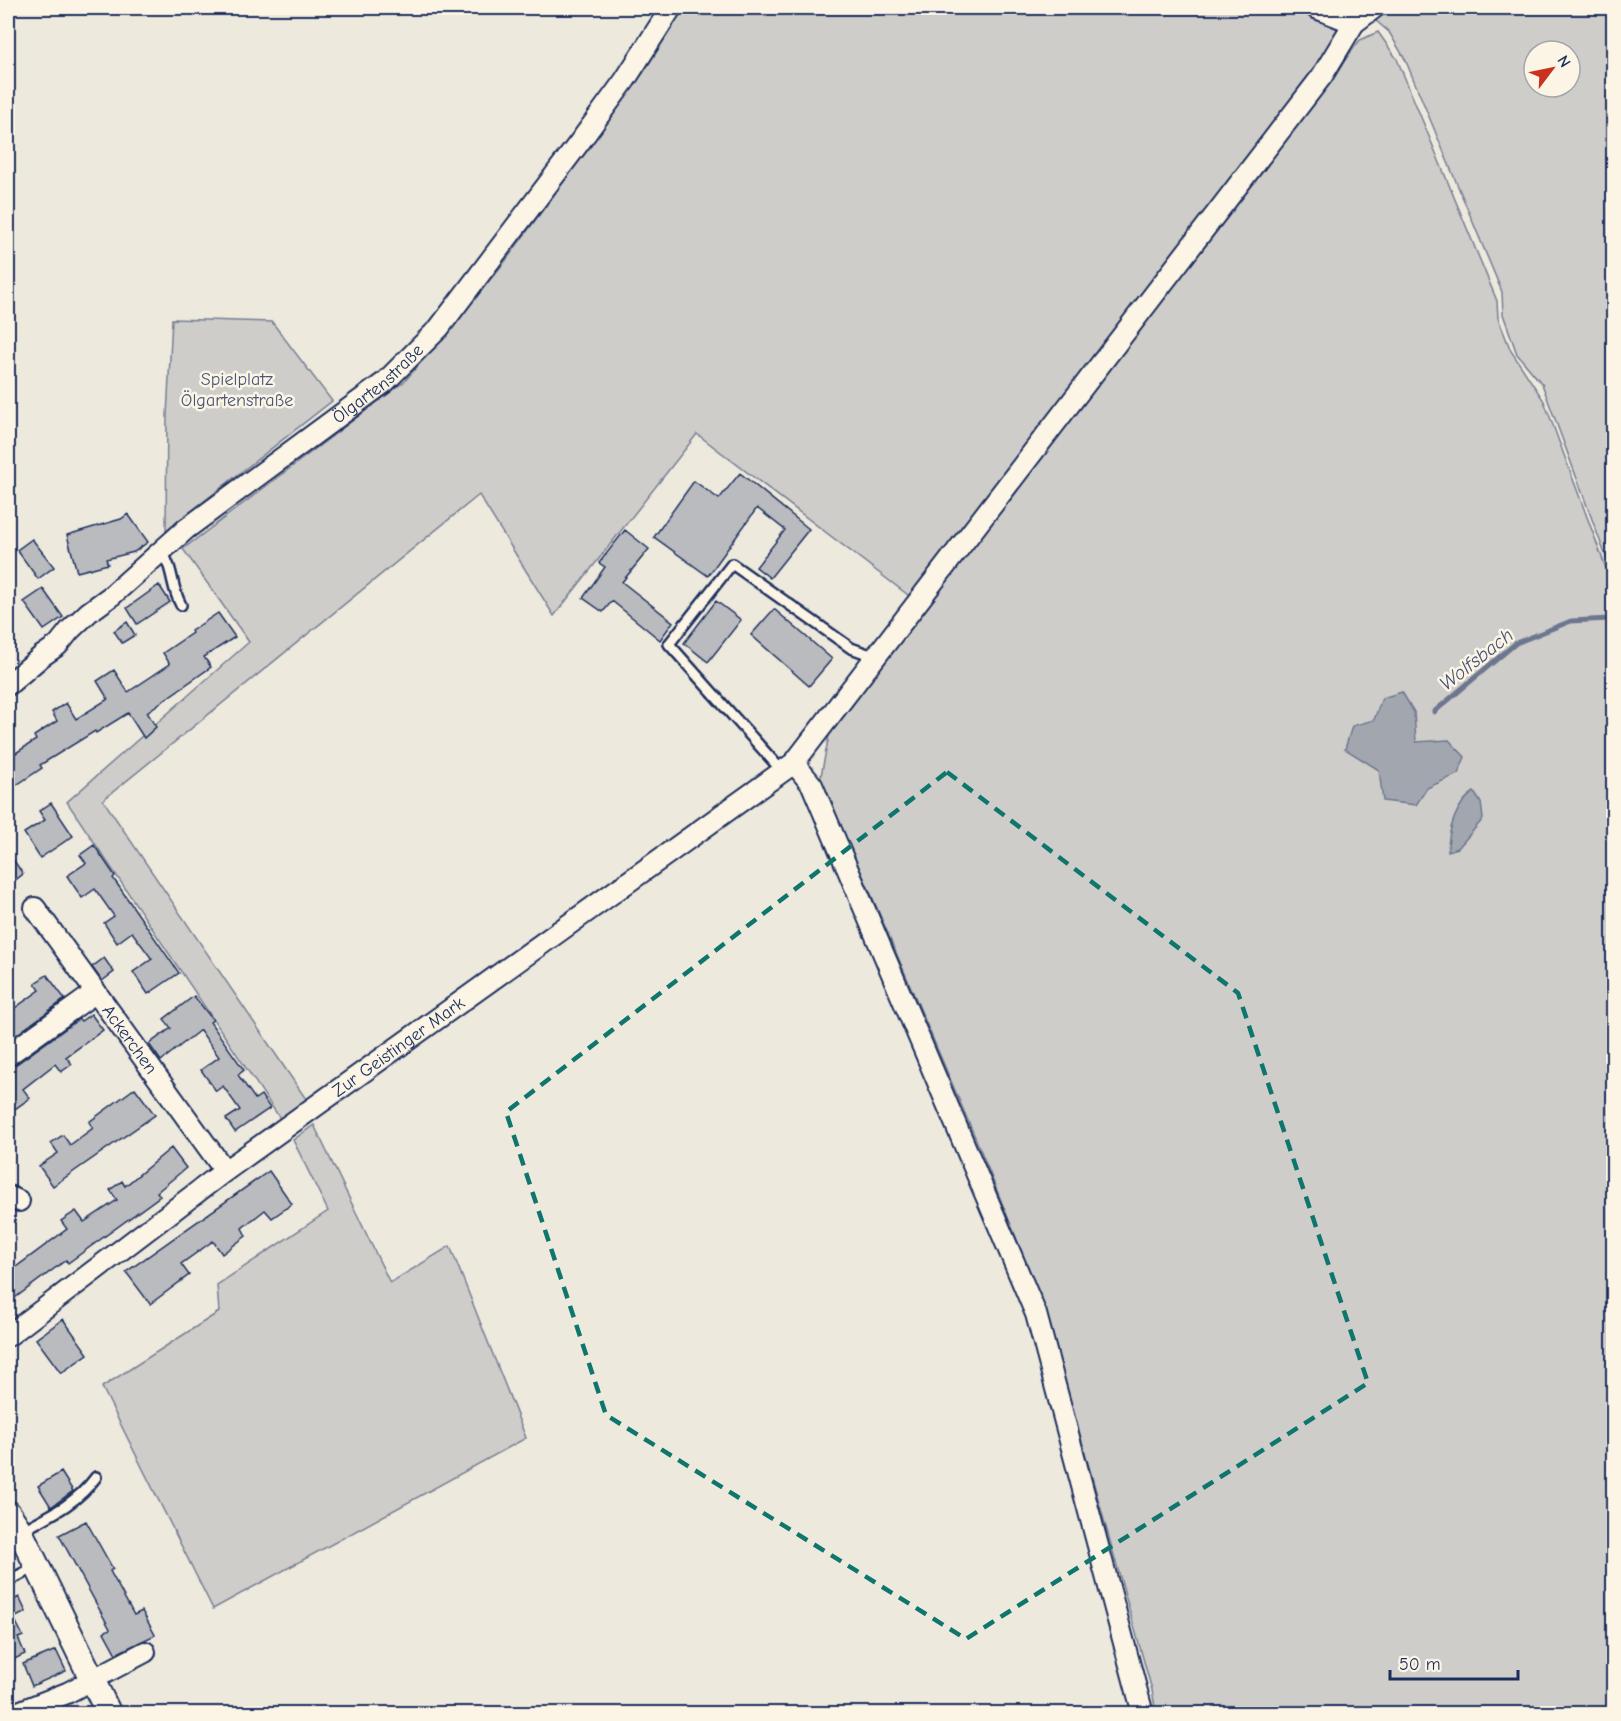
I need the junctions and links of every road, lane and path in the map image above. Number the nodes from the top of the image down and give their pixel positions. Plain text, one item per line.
1 (671, 8) edge
2 (1316, 8) edge
3 (1374, 8) edge
4 (1354, 23) junction
5 (161, 550) junction
6 (181, 605) dead end
7 (876, 657) junction
8 (8, 685) edge
9 (788, 767) junction
10 (35, 908) dead end
11 (96, 993) junction
12 (8, 1055) edge
13 (225, 1171) junction
14 (8, 1336) edge
15 (96, 1477) dead end
16 (14, 1522) edge
17 (37, 1565) junction
18 (8, 1581) edge
19 (145, 1652) dead end
20 (92, 1679) junction
21 (8, 1709) edge
22 (109, 1713) edge
23 (1143, 1713) edge

1 - 5 street, Ölgartenstraße
2 - 4 street
3 - 4 street
4 - 7 street, Zur Geistinger Mark
5 - 6 lane
5 - 8 street, Ölgartenstraße
7 - 9 street, Zur Geistinger Mark
7 - 9 lane
9 - 13 street, Zur Geistinger Mark
9 - 23 street
10 - 11 street, Ackerchen
11 - 12 street
11 - 13 street, Ackerchen
13 - 14 street, Zur Geistinger Mark
15 - 16 lane
16 - 17 street
17 - 18 lane
17 - 20 street
19 - 20 street
20 - 21 street
20 - 22 street

